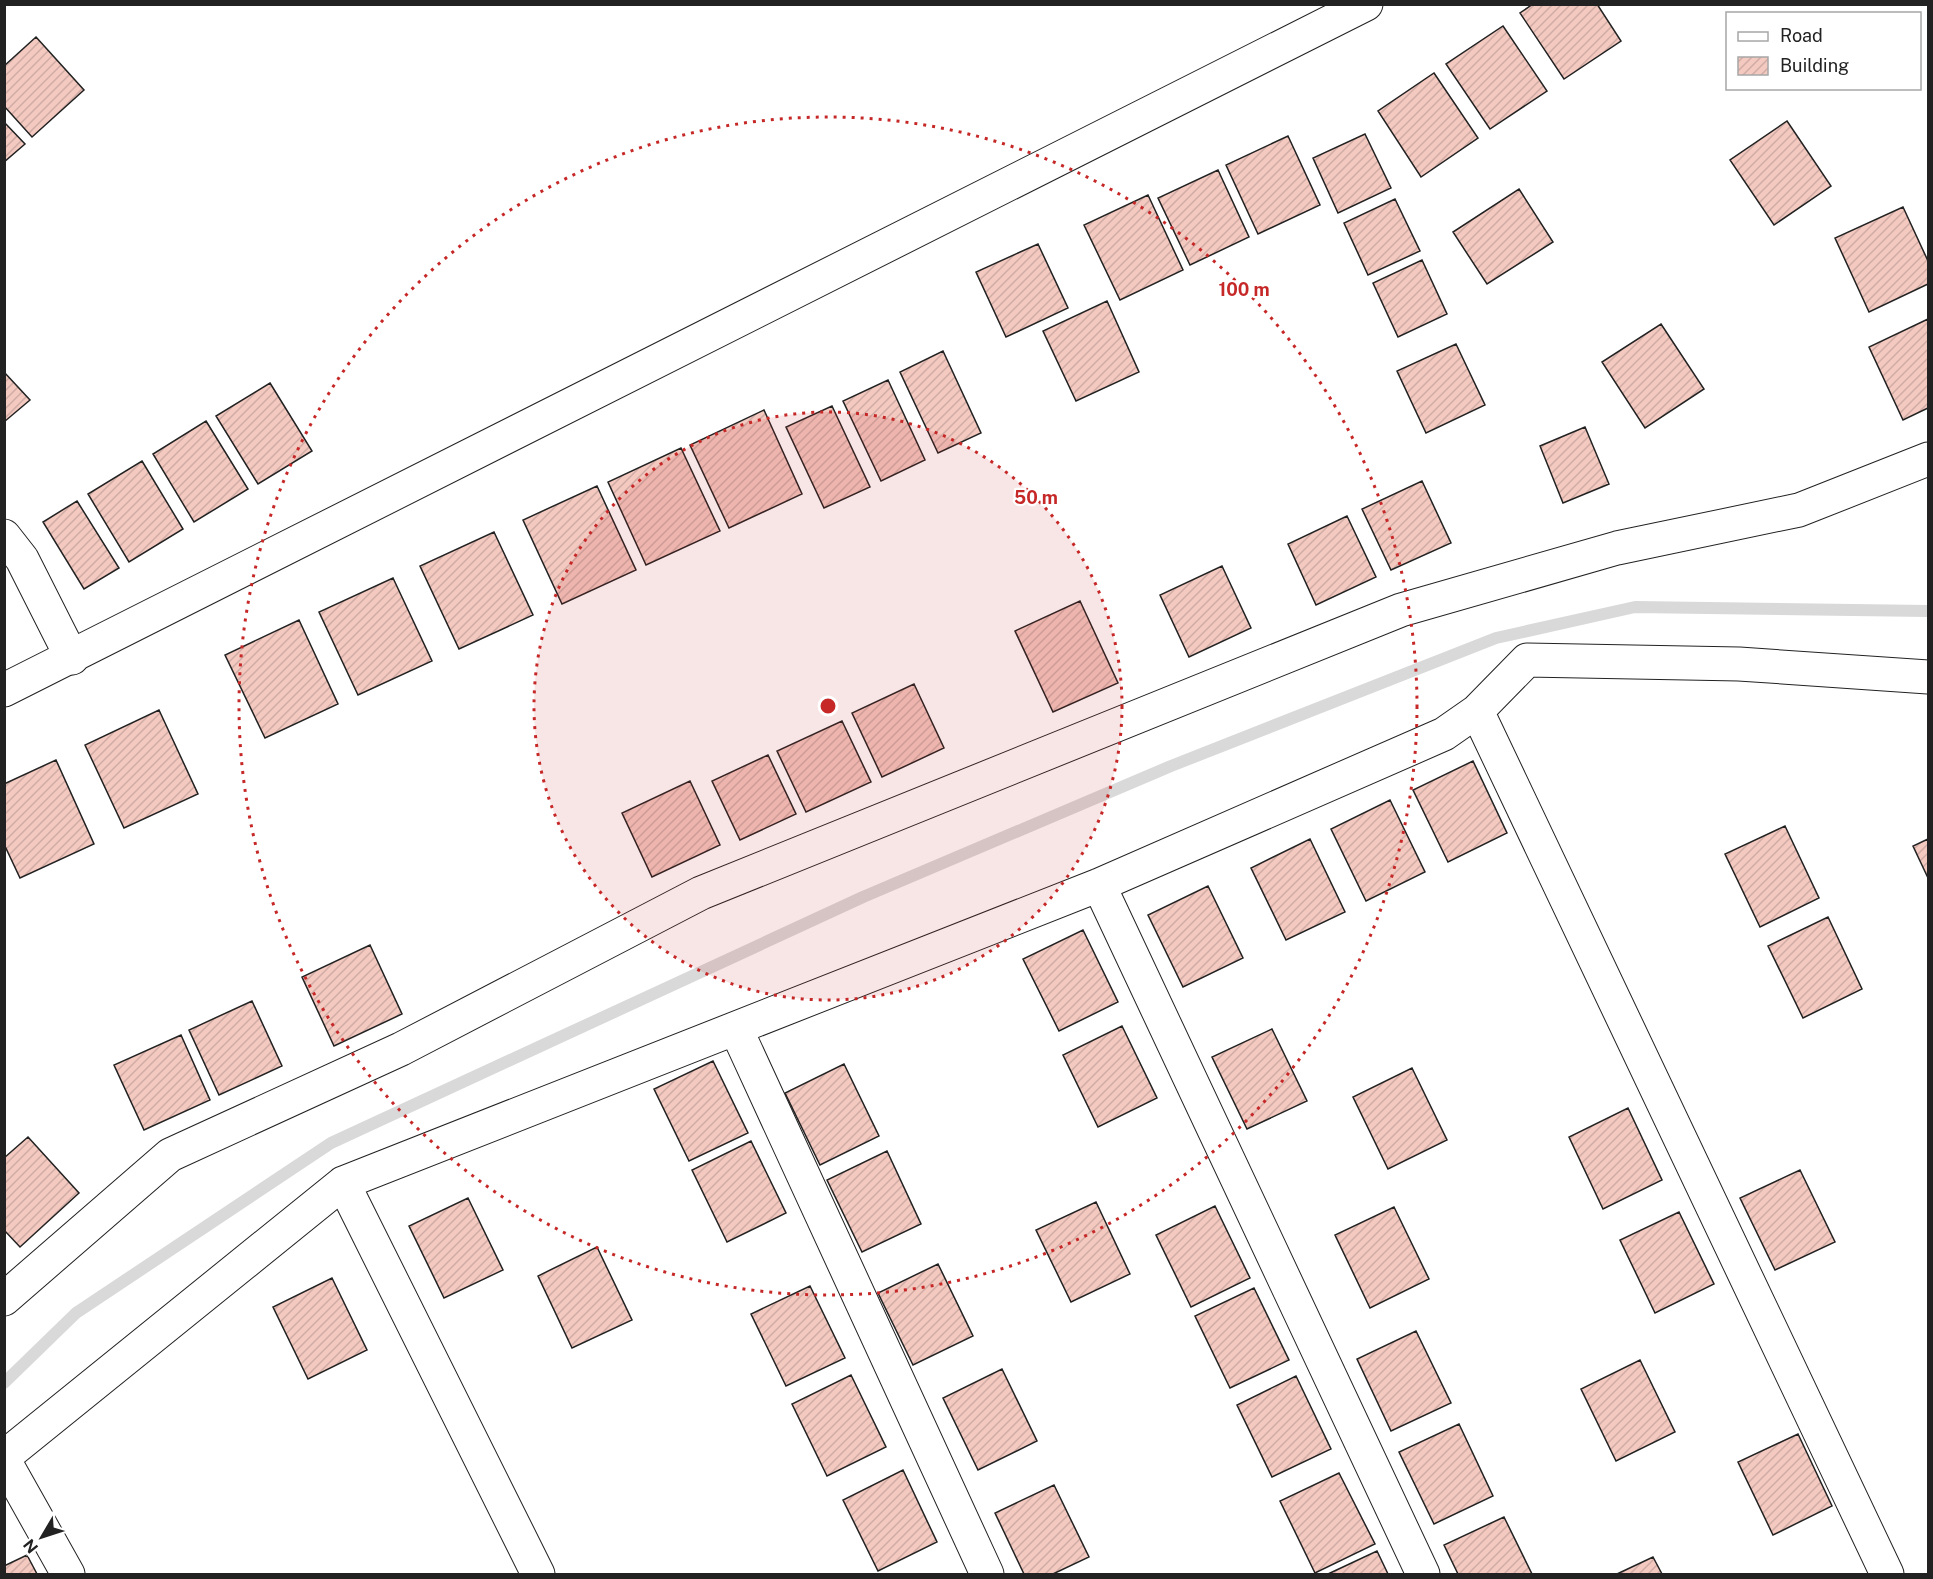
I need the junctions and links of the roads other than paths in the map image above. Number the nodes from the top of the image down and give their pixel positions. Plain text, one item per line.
1 (1366, 4) edge
2 (1929, 459) edge
3 (4, 536) edge
4 (72, 658) junction
5 (1929, 676) edge
6 (4, 690) edge
7 (1477, 711) junction
8 (1099, 885) junction
9 (736, 1029) junction
10 (343, 1183) junction
11 (4, 1299) edge
12 (4, 1459) edge
13 (68, 1575) edge
14 (538, 1575) edge
15 (987, 1575) edge
16 (1423, 1575) edge
17 (1887, 1575) edge

1 - 4 street
2 - 11 street
3 - 4 street
4 - 6 street
5 - 7 street
7 - 8 street
7 - 17 street
8 - 9 street
8 - 16 street
9 - 10 street
9 - 15 street
10 - 12 street
10 - 14 street
12 - 13 street

